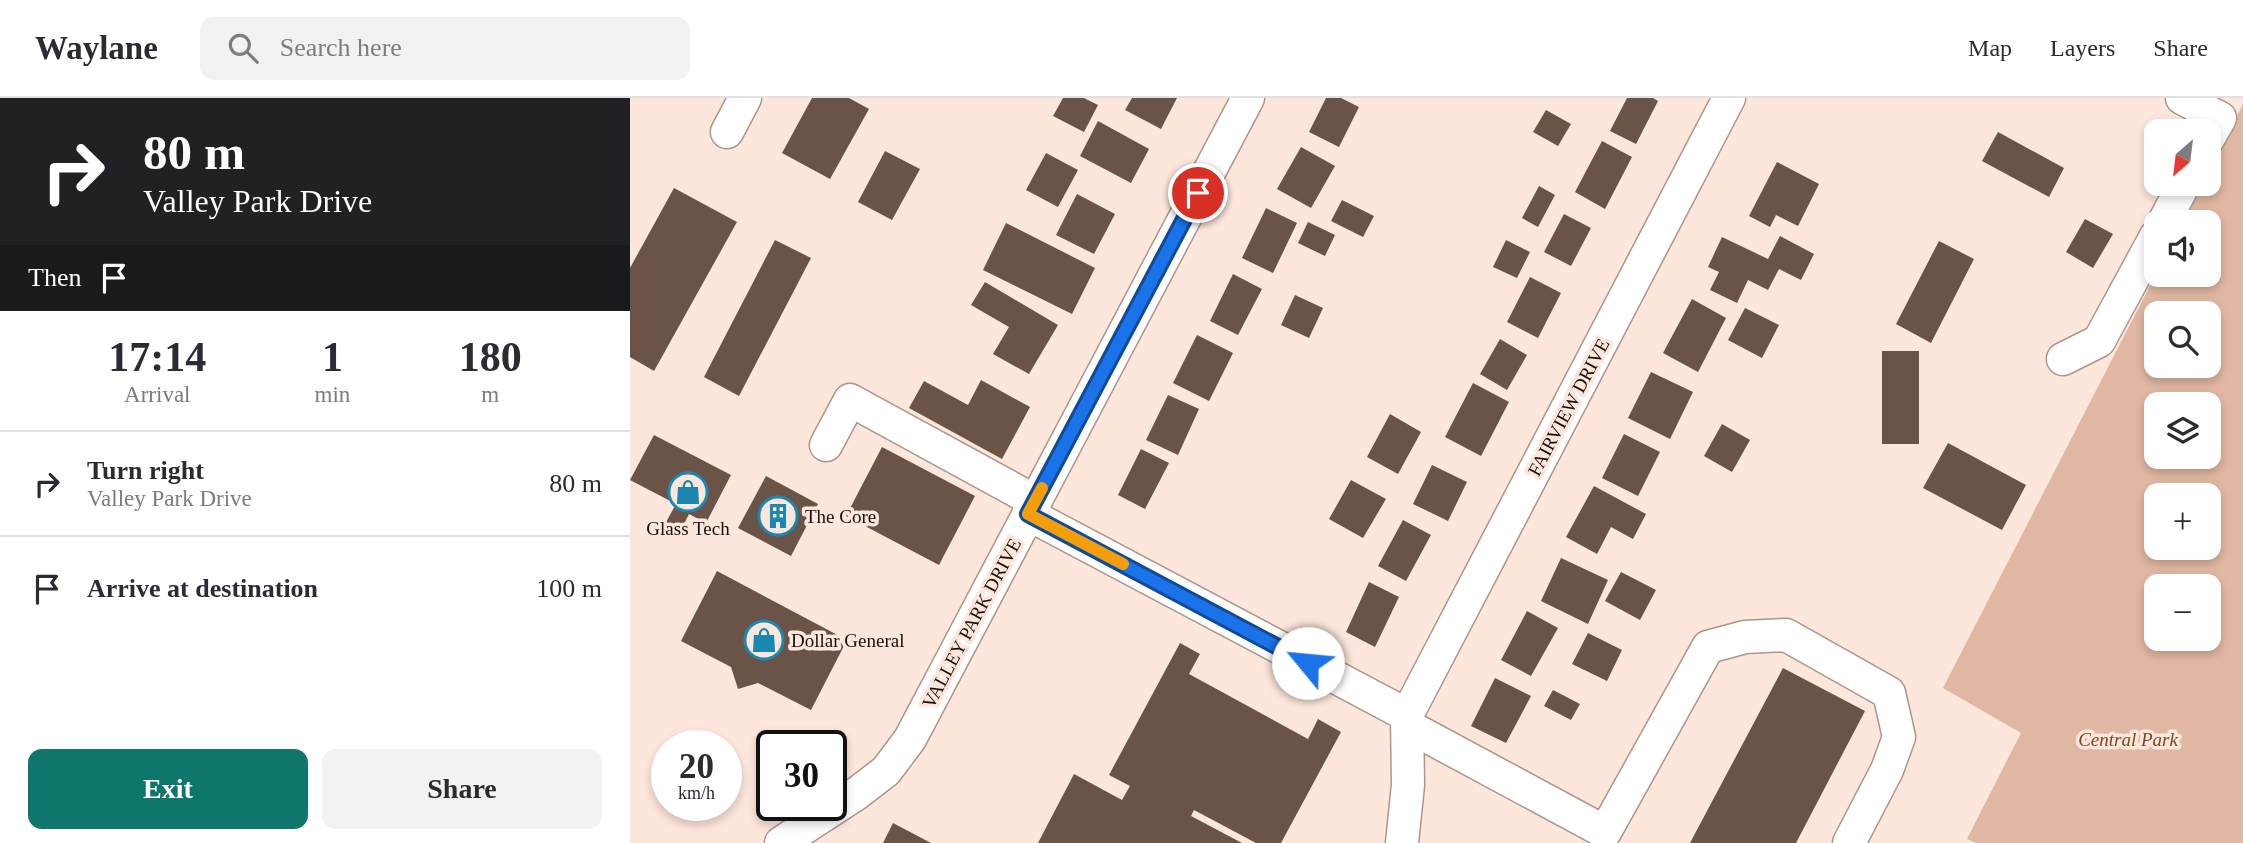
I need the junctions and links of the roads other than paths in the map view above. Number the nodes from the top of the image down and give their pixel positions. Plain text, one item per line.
1 (745, 98) edge
2 (1248, 98) edge
3 (1729, 98) edge
4 (2182, 98) edge
5 (2204, 119) edge
6 (727, 132) dead end
7 (2144, 258) edge
8 (2063, 359) dead end
9 (826, 445) dead end
10 (1032, 507) junction
11 (1407, 721) junction
12 (1594, 837) edge
13 (780, 843) edge
14 (1402, 843) edge
15 (1849, 843) edge

1 - 6 street
2 - 10 street, VALLEY PARK DRIVE
3 - 11 street, FAIRVIEW DRIVE
4 - 5 street
7 - 8 street
9 - 10 street
10 - 11 street
10 - 13 street, VALLEY PARK DRIVE
11 - 12 street
11 - 14 street
12 - 15 street

